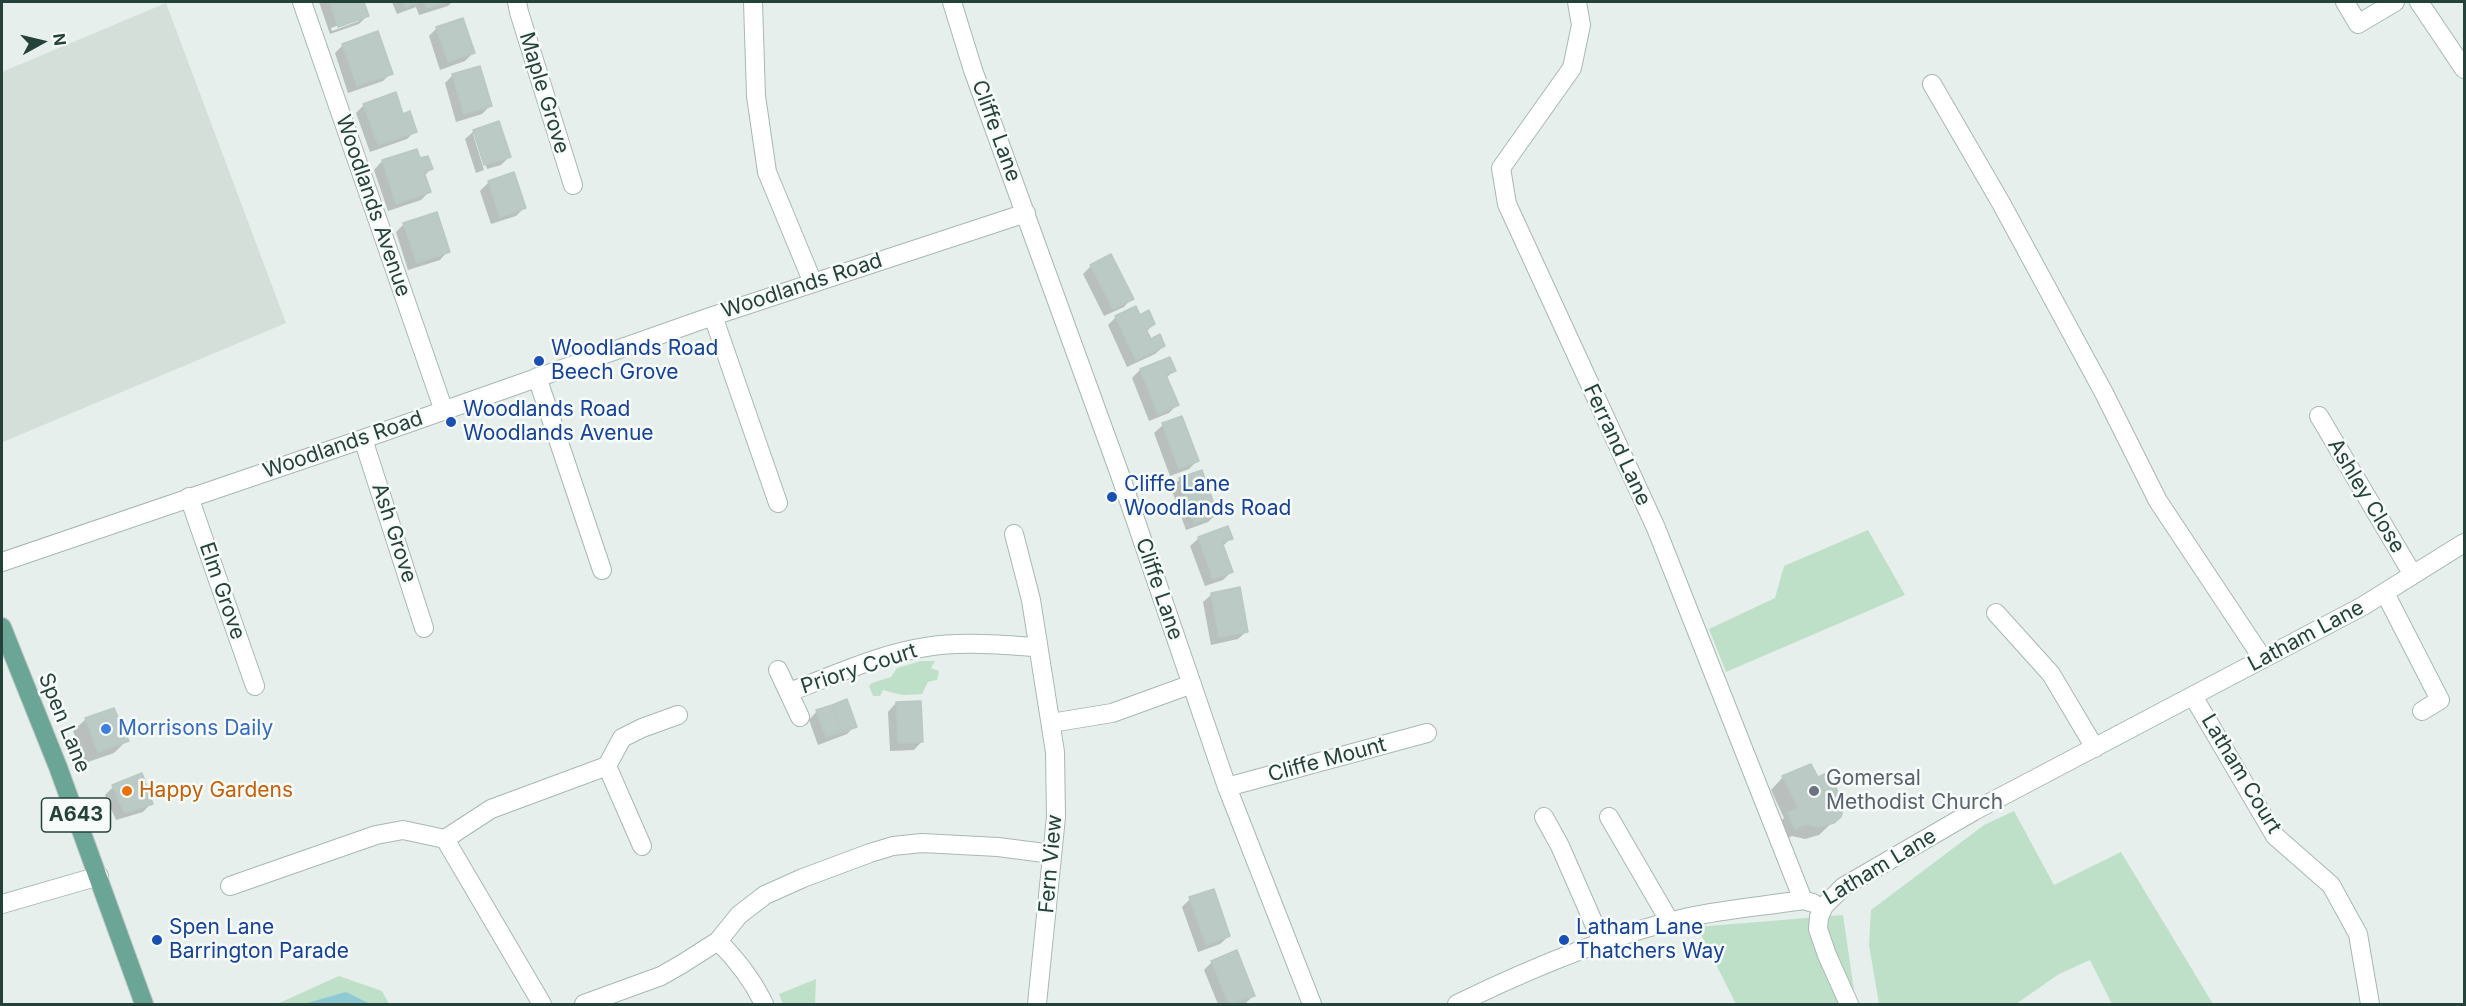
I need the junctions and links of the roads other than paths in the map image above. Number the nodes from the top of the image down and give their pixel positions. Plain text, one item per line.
1 (302, 2) edge
2 (517, 2) edge
3 (753, 2) edge
4 (952, 2) edge
5 (1577, 2) edge
6 (2345, 2) edge
7 (2395, 2) edge
8 (2419, 2) edge
9 (2464, 69) edge
10 (1932, 84) dead end
11 (573, 185) dead end
12 (1026, 213) junction
13 (813, 283) junction
14 (713, 316) junction
15 (537, 377) junction
16 (444, 411) junction
17 (2319, 416) dead end
18 (363, 439) junction
19 (189, 497) junction
20 (778, 503) dead end
21 (1014, 534) dead end
22 (2464, 543) edge
23 (2, 562) edge
24 (602, 570) dead end
25 (2413, 575) junction
26 (2385, 593) junction
27 (1996, 613) dead end
28 (2, 627) edge
29 (424, 628) dead end
30 (1037, 647) junction
31 (2263, 659) junction
32 (778, 670) dead end
33 (1192, 684) junction
34 (255, 686) dead end
35 (789, 692) junction
36 (2193, 696) junction
37 (2422, 711) dead end
38 (678, 715) dead end
39 (800, 717) dead end
40 (1052, 723) junction
41 (1427, 733) dead end
42 (2096, 747) junction
43 (607, 766) junction
44 (1227, 787) junction
45 (1609, 817) dead end
46 (1544, 818) dead end
47 (445, 839) junction
48 (642, 846) dead end
49 (1052, 854) junction
50 (99, 876) junction
51 (230, 886) dead end
52 (1803, 900) junction
53 (2, 904) edge
54 (1824, 906) junction
55 (1671, 922) junction
56 (718, 941) junction
57 (1602, 942) junction
58 (144, 1005) edge
59 (542, 1005) edge
60 (584, 1005) edge
61 (764, 1005) edge
62 (1037, 1005) edge
63 (1312, 1005) edge
64 (1457, 1005) edge
65 (1849, 1005) edge
66 (2370, 1005) edge

1 - 16 street, Woodlands Avenue
2 - 11 street, Maple Grove
3 - 13 street
4 - 12 street, Cliffe Lane
5 - 52 street, Ferrand Lane
6 - 7 street
8 - 9 street
10 - 31 street
12 - 13 street, Woodlands Road
12 - 33 street, Cliffe Lane
13 - 14 street, Woodlands Road
14 - 15 street, Woodlands Road
14 - 20 street
15 - 16 street, Woodlands Road
15 - 24 street
16 - 18 street, Woodlands Road
17 - 25 street, Ashley Close
18 - 19 street, Woodlands Road
18 - 29 street, Ash Grove
19 - 23 street, Woodlands Road
19 - 34 street, Elm Grove
21 - 30 street, Fern View
22 - 25 street, Latham Lane
25 - 26 street, Latham Lane
26 - 31 street, Latham Lane
26 - 37 street
27 - 42 street
28 - 50 main road, Spen Lane / A643
30 - 35 street, Priory Court
30 - 40 street, Fern View
31 - 36 street, Latham Lane
32 - 35 street
33 - 40 street
33 - 44 street, Cliffe Lane
35 - 39 street
36 - 42 street, Latham Lane
36 - 66 street, Latham Court
38 - 43 street
40 - 49 street, Fern View
41 - 44 street, Cliffe Mount
42 - 54 street, Latham Lane
43 - 47 street
43 - 48 street
44 - 63 street, Cliffe Lane
45 - 55 street
46 - 57 street
47 - 51 street
47 - 59 street
49 - 56 street
49 - 62 street, Fern View
50 - 53 street
50 - 58 main road, Spen Lane / A643
52 - 54 street, Latham Lane
52 - 55 street, Latham Lane
54 - 65 street
55 - 57 street, Latham Lane
56 - 60 street
56 - 61 street
57 - 64 street, Latham Lane

